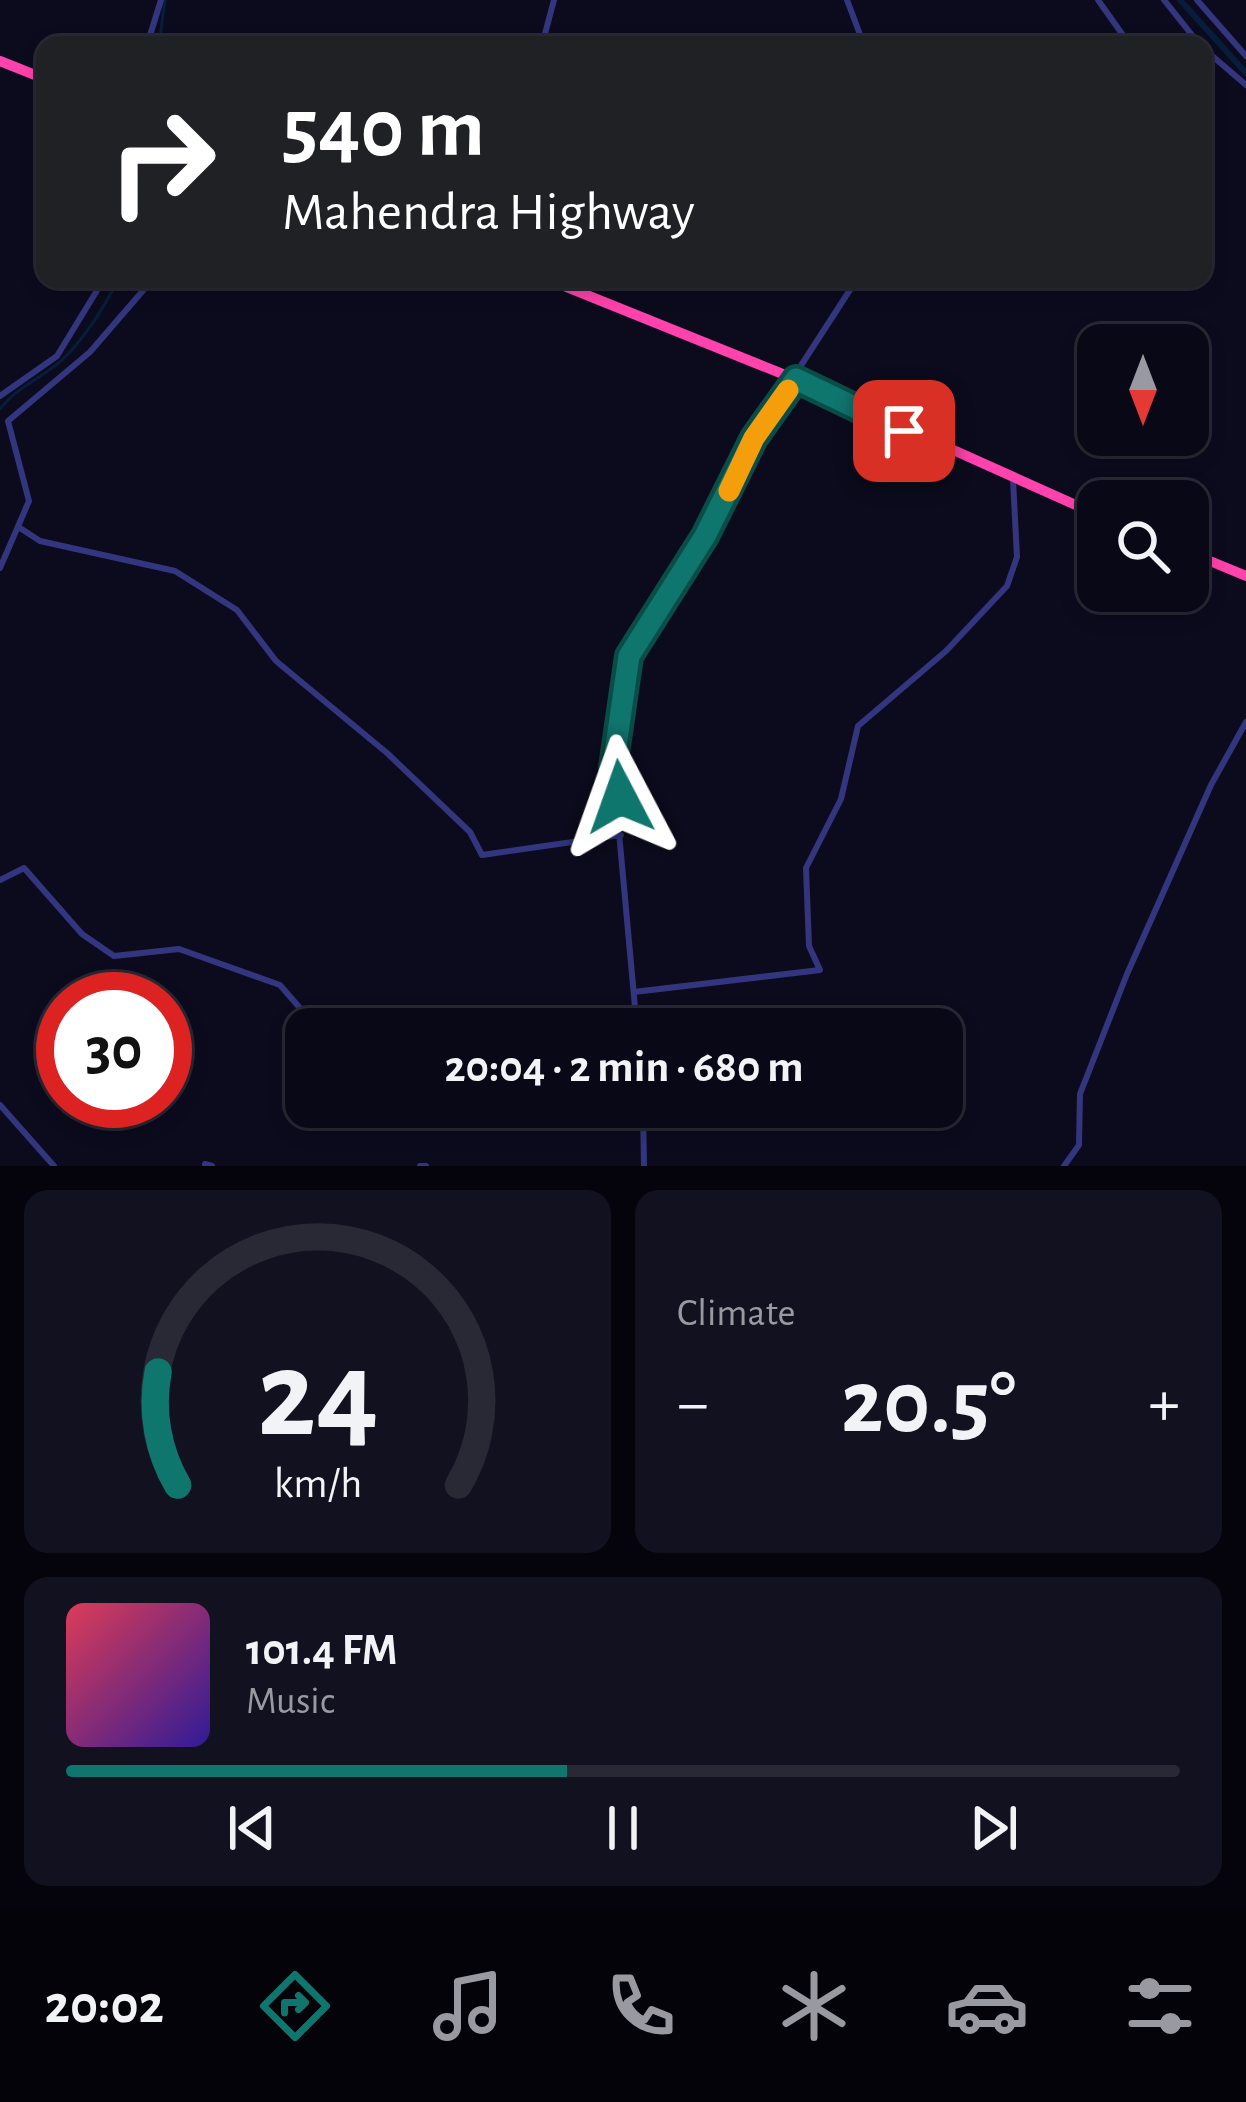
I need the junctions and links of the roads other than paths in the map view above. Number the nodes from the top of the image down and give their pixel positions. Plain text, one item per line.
1 (161, 0) edge
2 (554, 0) edge
3 (847, 0) edge
4 (1098, 0) edge
5 (1164, 0) edge
6 (1197, 0) edge
7 (150, 36) edge
8 (544, 36) edge
9 (861, 36) edge
10 (1124, 36) edge
11 (1193, 36) edge
12 (1212, 56) edge
13 (1246, 56) edge
14 (0, 61) edge
15 (36, 75) edge
16 (1246, 86) edge
17 (99, 288) edge
18 (145, 288) edge
19 (570, 288) edge
20 (852, 288) edge
21 (796, 379) junction
22 (0, 396) edge
23 (1013, 480) junction
24 (1077, 506) edge
25 (20, 528) junction
26 (1209, 561) edge
27 (0, 568) edge
28 (1246, 576) edge
29 (1246, 722) edge
30 (621, 835) junction
31 (0, 880) edge
32 (633, 992) junction
33 (299, 1008) edge
34 (634, 1008) edge
35 (0, 1106) edge
36 (643, 1128) edge
37 (54, 1166) edge
38 (644, 1166) edge
39 (1064, 1166) edge

1 - 7 street
2 - 8 street
3 - 9 street
4 - 10 street
5 - 11 street
6 - 13 street
12 - 16 street
14 - 15 highway
17 - 22 street
18 - 25 street
19 - 21 highway
20 - 21 street
21 - 23 highway
21 - 30 street
23 - 24 highway
23 - 32 street
25 - 27 street
25 - 30 street
26 - 28 highway
29 - 39 street
30 - 32 street
31 - 33 street
32 - 34 street
35 - 37 street
36 - 38 street

